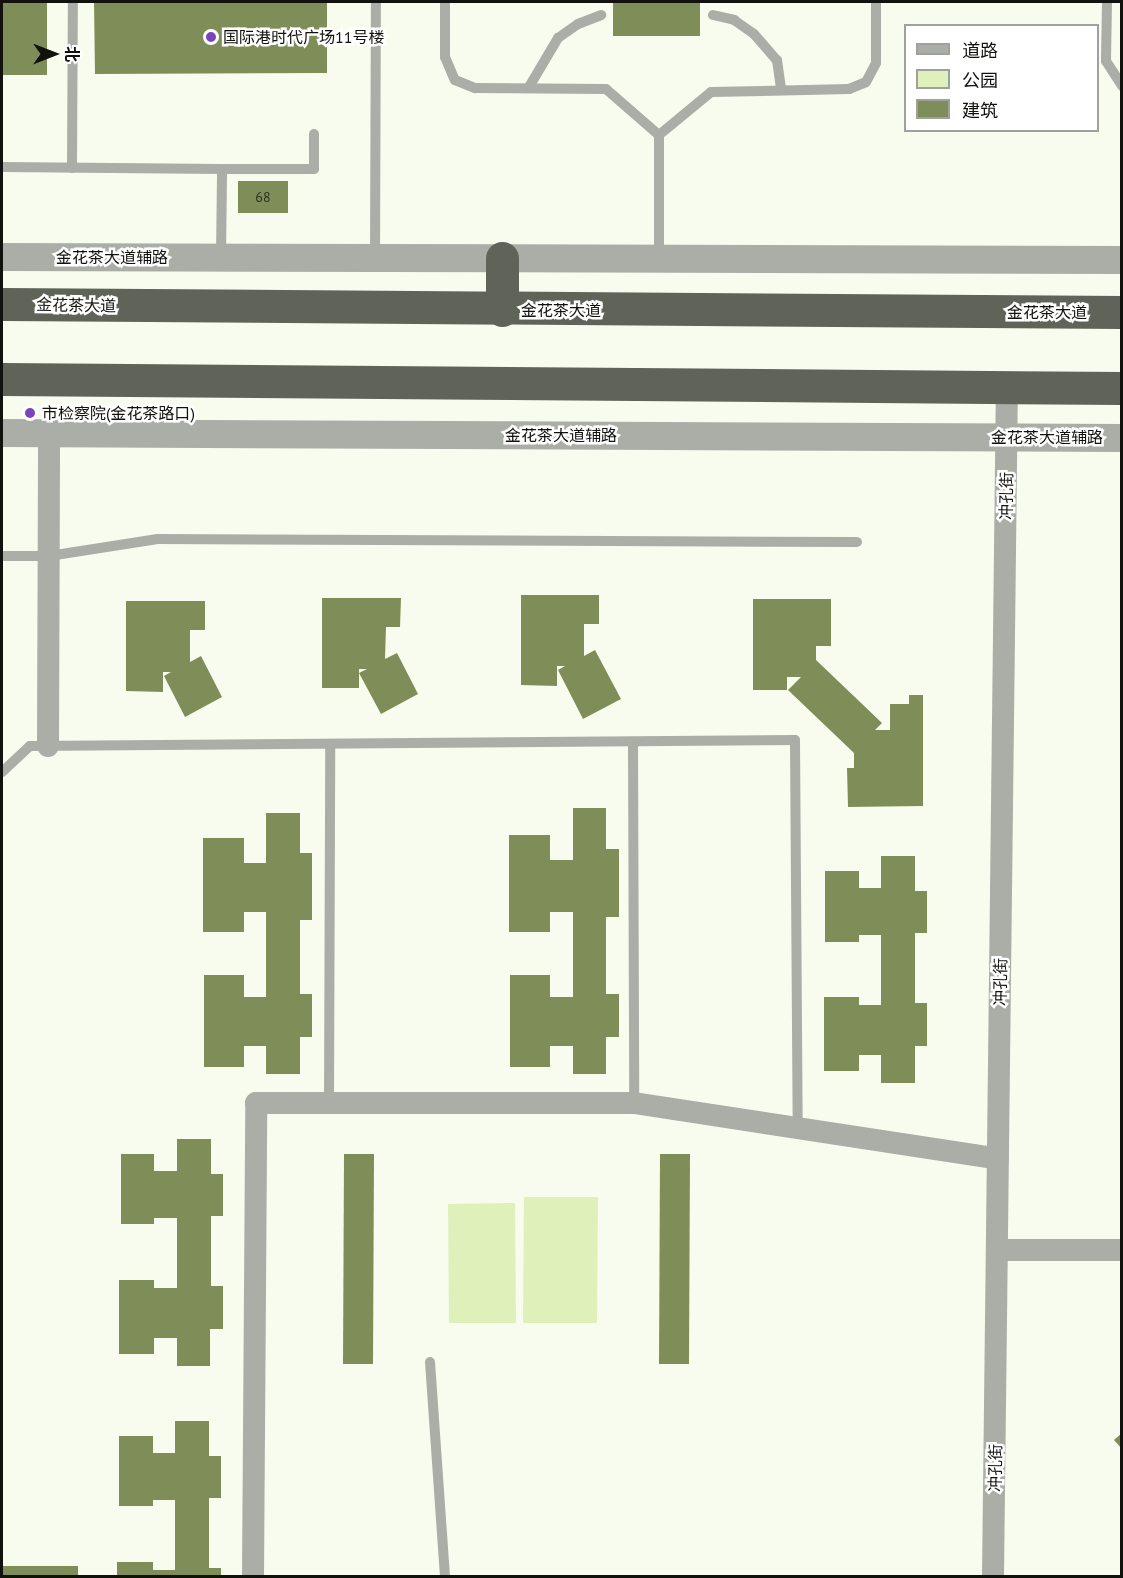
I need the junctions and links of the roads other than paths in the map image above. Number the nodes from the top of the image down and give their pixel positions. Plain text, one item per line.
1 (73, 2) edge
2 (376, 2) edge
3 (445, 2) edge
4 (876, 2) edge
5 (1107, 2) edge
6 (601, 15) dead end
7 (713, 15) dead end
8 (1122, 86) edge
9 (529, 87) junction
10 (781, 90) junction
11 (314, 134) dead end
12 (659, 135) junction
13 (2, 167) edge
14 (72, 168) junction
15 (222, 169) junction
16 (2, 257) edge
17 (221, 257) junction
18 (375, 258) junction
19 (502, 258) junction
20 (659, 259) junction
21 (1122, 260) edge
22 (2, 304) edge
23 (502, 310) junction
24 (1122, 312) edge
25 (2, 380) edge
26 (1007, 387) junction
27 (1122, 388) edge
28 (2, 433) edge
29 (50, 433) junction
30 (1006, 437) junction
31 (1122, 438) edge
32 (857, 542) dead end
33 (2, 556) edge
34 (49, 556) junction
35 (633, 742) junction
36 (330, 744) junction
37 (48, 746) junction
38 (2, 772) edge
39 (329, 1103) junction
40 (634, 1103) junction
41 (798, 1128) junction
42 (998, 1159) junction
43 (997, 1250) junction
44 (1122, 1250) edge
45 (430, 1362) dead end
46 (253, 1576) edge
47 (445, 1576) edge
48 (993, 1576) edge

1 - 14 lane
2 - 18 lane
3 - 9 lane
4 - 10 lane
5 - 8 lane
6 - 9 lane
7 - 10 lane
9 - 12 lane
10 - 12 lane
11 - 15 lane
12 - 20 lane
13 - 14 lane
14 - 15 lane
15 - 17 lane
16 - 17 street, 金花茶大道辅路
17 - 18 street, 金花茶大道辅路
18 - 19 street, 金花茶大道辅路
19 - 20 street, 金花茶大道辅路
19 - 23 highway
20 - 21 street, 金花茶大道辅路
22 - 23 highway, 金花茶大道
23 - 24 highway, 金花茶大道
25 - 26 highway
26 - 27 highway
26 - 30 street, 冲孔街
28 - 29 street, 金花茶大道辅路
29 - 30 street, 金花茶大道辅路
29 - 34 street
30 - 31 street, 金花茶大道辅路
30 - 42 street, 冲孔街
32 - 34 lane
33 - 34 lane
34 - 37 street
35 - 36 lane
35 - 40 lane
35 - 41 lane
36 - 37 lane
36 - 39 lane
37 - 38 lane
39 - 40 street
39 - 46 street
40 - 41 street
41 - 42 street
42 - 43 street, 冲孔街
43 - 44 street
43 - 48 street, 冲孔街
45 - 47 lane

